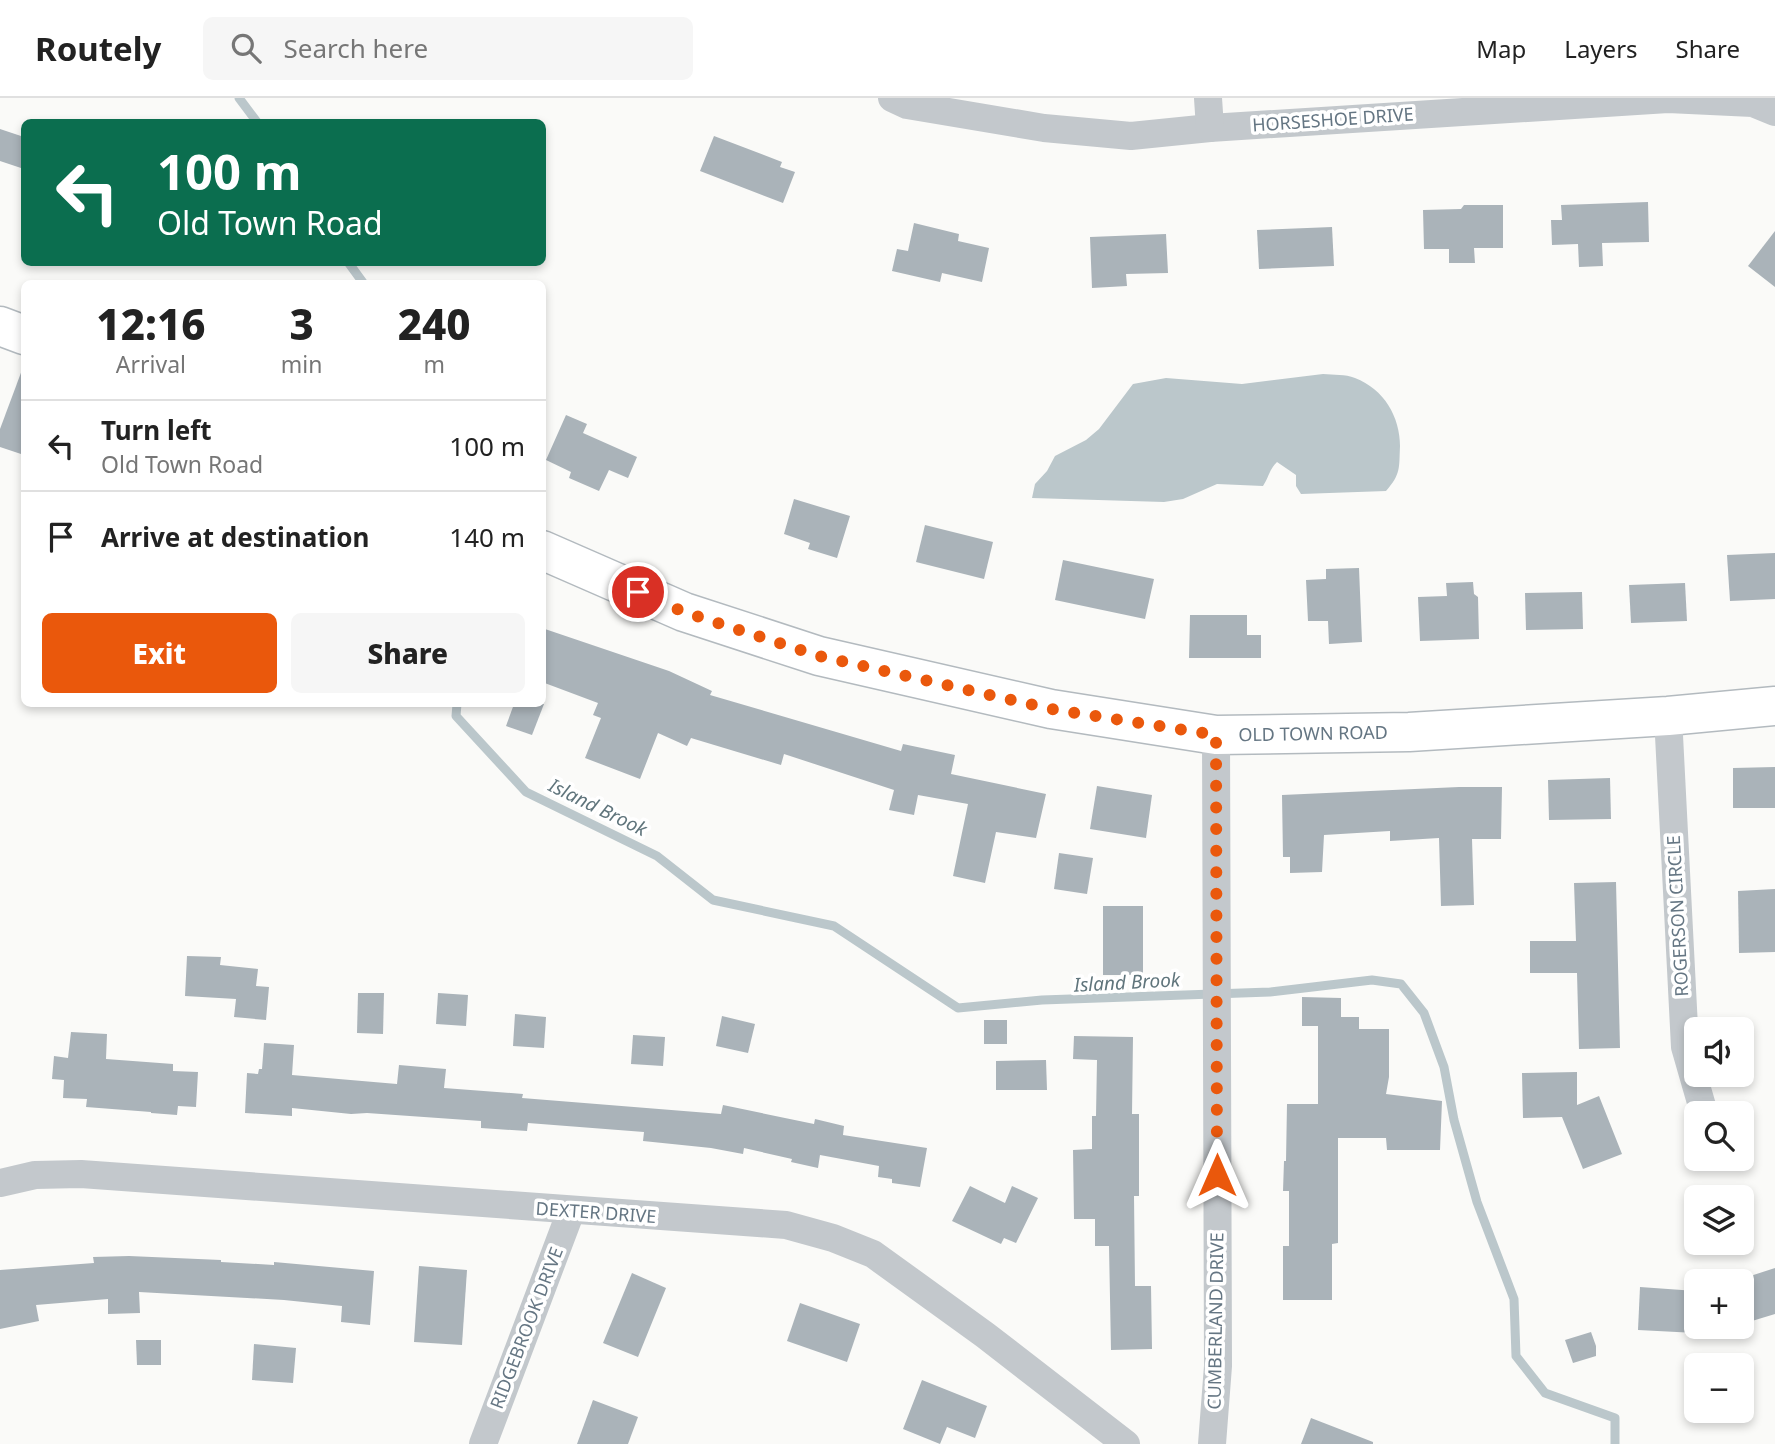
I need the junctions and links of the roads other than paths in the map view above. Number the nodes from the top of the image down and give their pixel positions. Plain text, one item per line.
1 (892, 98) edge
2 (1208, 98) edge
3 (1775, 112) edge
4 (1210, 128) junction
5 (0, 326) edge
6 (21, 334) edge
7 (546, 552) edge
8 (1775, 706) edge
9 (1668, 716) junction
10 (1216, 735) junction
11 (1701, 1101) edge
12 (0, 1183) edge
13 (571, 1211) junction
14 (483, 1444) edge
15 (1126, 1444) edge
16 (1212, 1444) edge

1 - 4 street, HORSESHOE DRIVE
2 - 4 street
3 - 4 street, HORSESHOE DRIVE
5 - 6 main road
7 - 10 main road, OLD TOWN ROAD
8 - 9 main road, OLD TOWN ROAD
9 - 10 main road, OLD TOWN ROAD
9 - 11 street, ROGERSON CIRCLE
10 - 16 street, CUMBERLAND DRIVE
12 - 13 street, DEXTER DRIVE
13 - 14 street, RIDGEBROOK DRIVE
13 - 15 street, DEXTER DRIVE

